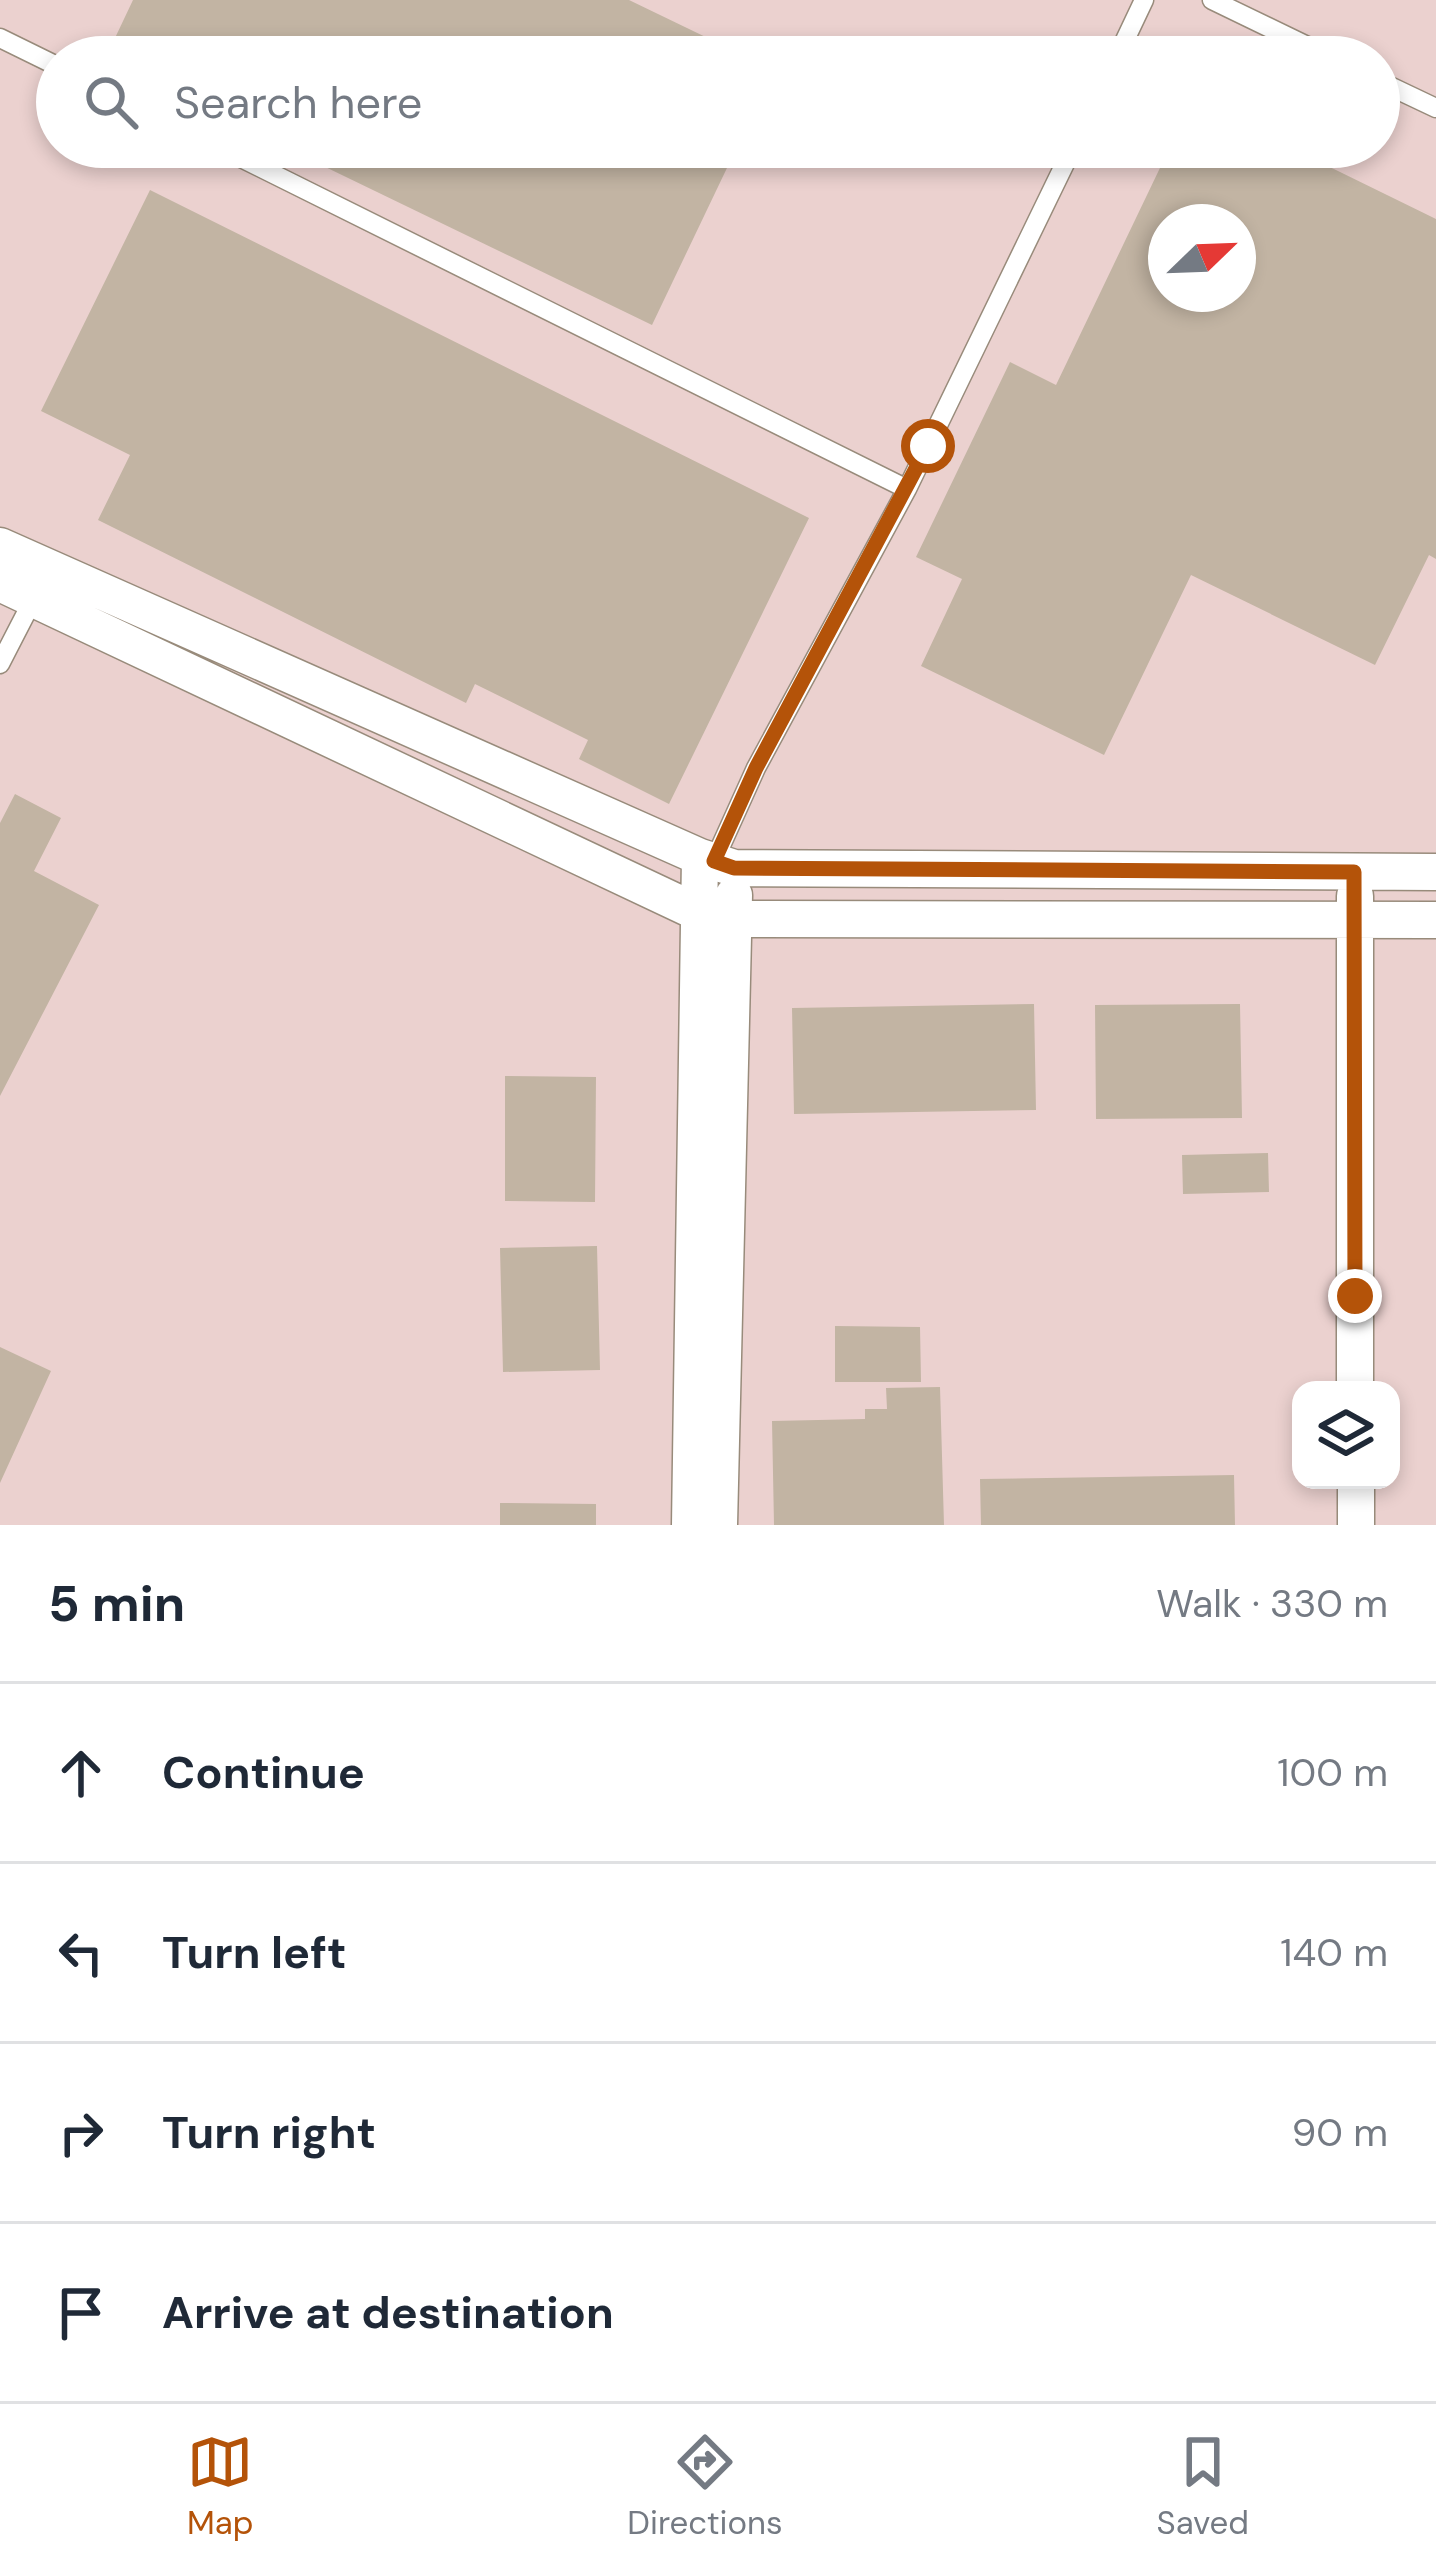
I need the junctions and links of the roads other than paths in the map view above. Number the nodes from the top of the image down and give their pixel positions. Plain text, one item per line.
1 (1144, 0) edge
2 (1213, 0) edge
3 (1127, 36) edge
4 (1287, 36) edge
5 (0, 38) edge
6 (36, 56) edge
7 (1400, 91) edge
8 (1436, 108) edge
9 (261, 168) edge
10 (1063, 168) edge
11 (907, 489) junction
12 (0, 547) edge
13 (27, 584) edge
14 (0, 664) edge
15 (716, 862) junction
16 (1354, 872) junction
17 (1436, 872) edge
18 (715, 916) junction
19 (1355, 918) junction
20 (1436, 920) edge
21 (1355, 1381) edge
22 (1355, 1489) edge
23 (690, 1525) edge
24 (719, 1525) edge
25 (1356, 1525) edge

1 - 3 lane
2 - 4 lane
5 - 6 lane
7 - 8 lane
9 - 11 lane
10 - 11 lane
11 - 15 lane
12 - 13 street
13 - 14 lane
13 - 15 street
13 - 18 street
15 - 16 street
15 - 18 street
16 - 17 street
16 - 19 street
18 - 19 street
18 - 23 street
18 - 24 street
19 - 20 street
19 - 21 street
22 - 25 street

